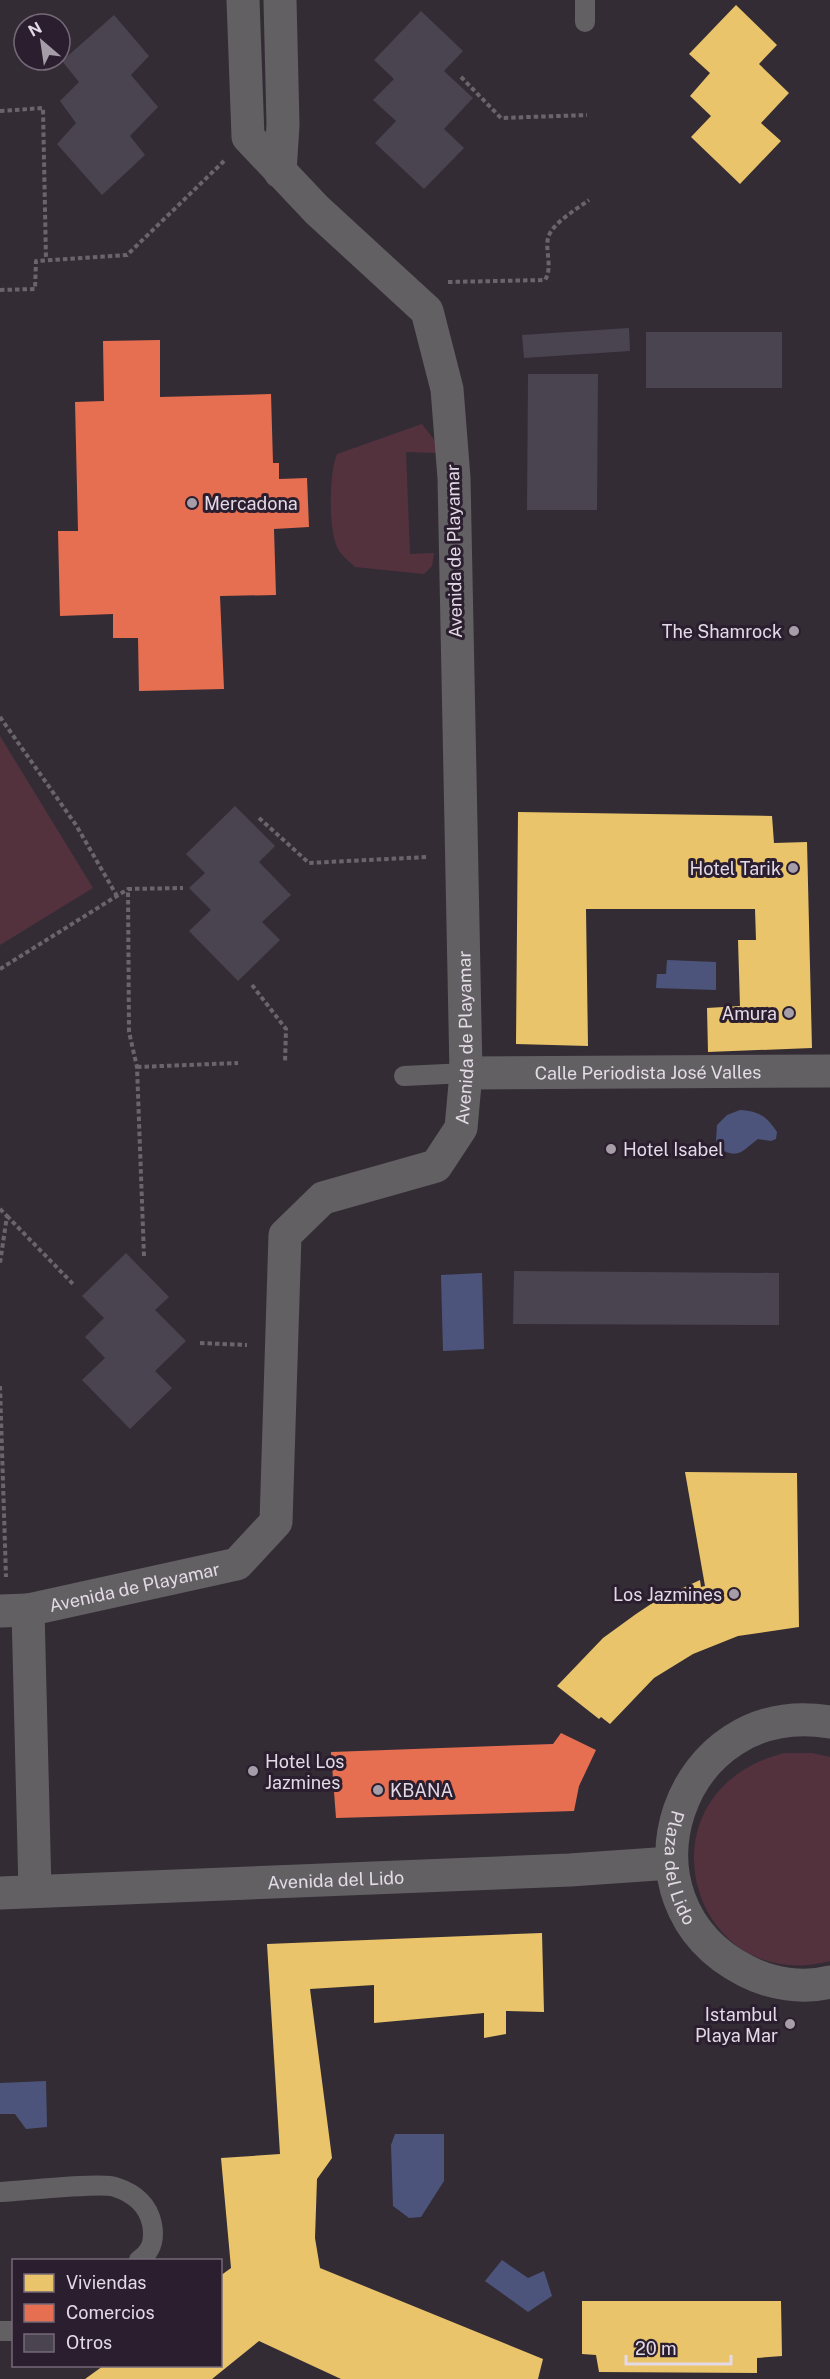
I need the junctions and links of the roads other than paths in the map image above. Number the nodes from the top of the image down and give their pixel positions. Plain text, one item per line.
1 (243, 0) edge
2 (280, 0) edge
3 (585, 0) edge
4 (585, 22) dead end
5 (280, 172) junction
6 (830, 1071) edge
7 (466, 1073) junction
8 (404, 1076) dead end
9 (14, 1611) edge
10 (830, 1722) edge
11 (671, 1863) junction
12 (35, 1892) junction
13 (0, 1893) edge
14 (830, 1982) edge
15 (0, 2192) edge
16 (141, 2259) edge

1 - 5 street, Avenida de Playamar
2 - 5 street
3 - 4 lane
5 - 7 street, Avenida de Playamar
6 - 7 street, Calle Periodista José Valles
7 - 8 lane
7 - 9 street, Avenida de Playamar
9 - 12 street, Avenida de Playamar
10 - 11 street, Plaza del Lido
11 - 12 street, Avenida del Lido
11 - 14 street, Plaza del Lido
12 - 13 street, Avenida del Lido
15 - 16 lane

